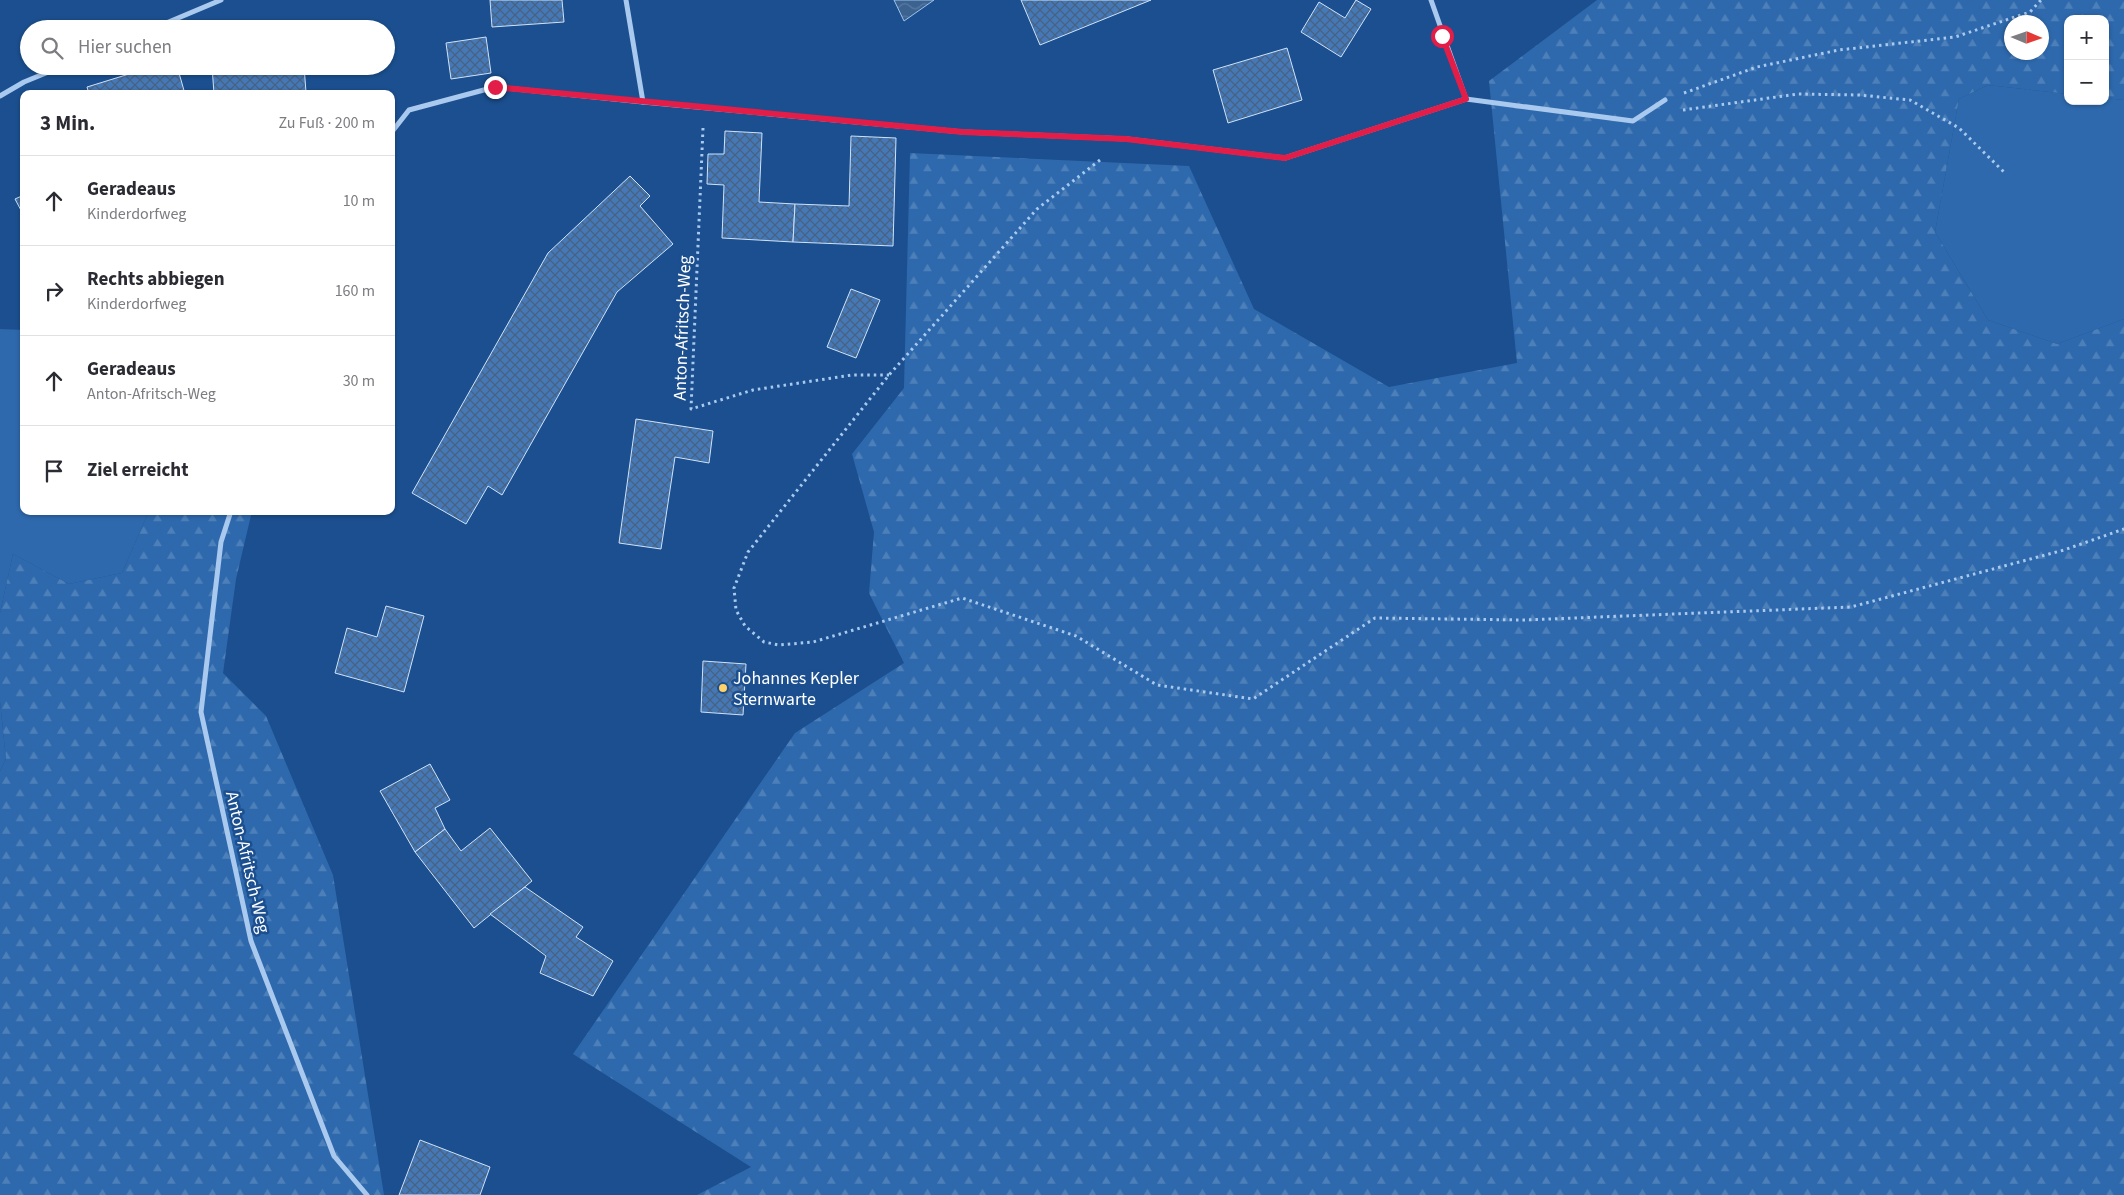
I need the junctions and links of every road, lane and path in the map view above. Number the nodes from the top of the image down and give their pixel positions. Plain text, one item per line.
1 (221, 0) edge
2 (626, 0) edge
3 (1431, 0) edge
4 (2041, 0) edge
5 (173, 20) edge
6 (41, 75) edge
7 (0, 96) edge
8 (1466, 99) junction
9 (1665, 100) joint
10 (643, 102) junction
11 (704, 107) junction
12 (1679, 111) dead end
13 (395, 127) edge
14 (1126, 139) junction
15 (2006, 174) dead end
16 (889, 375) junction
17 (230, 515) edge
18 (2124, 529) edge
19 (367, 1195) edge

1 - 5 street
2 - 10 street
3 - 8 street
4 - 9 path
6 - 7 street
8 - 9 street
8 - 14 street
10 - 11 street
10 - 13 street
11 - 14 street
11 - 16 path, Anton-Afritsch-Weg
12 - 15 path
14 - 16 path
16 - 18 path
17 - 19 street, Anton-Afritsch-Weg

